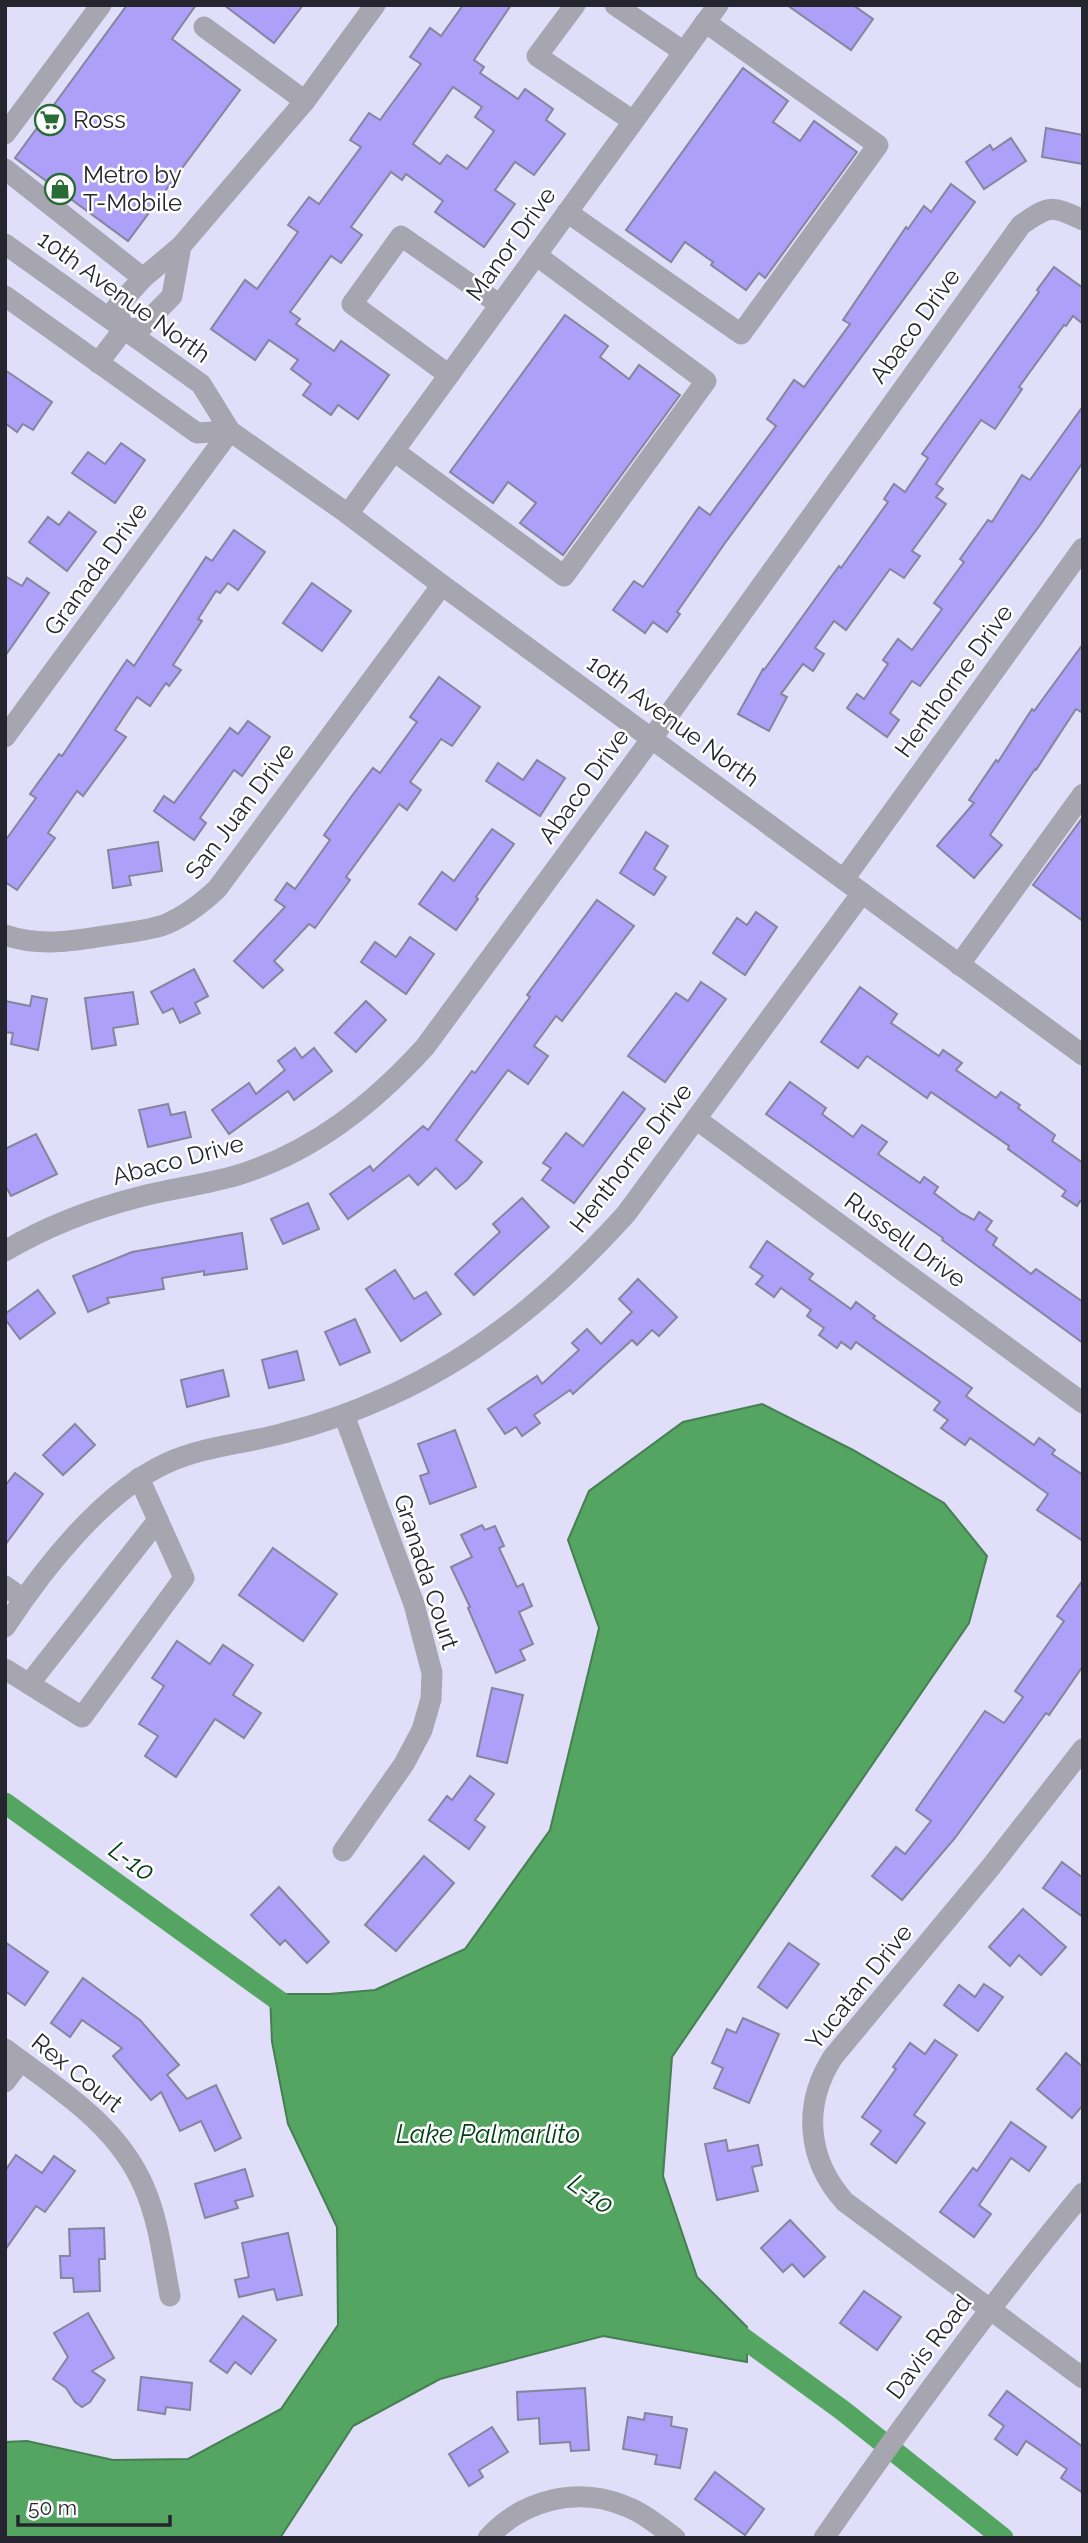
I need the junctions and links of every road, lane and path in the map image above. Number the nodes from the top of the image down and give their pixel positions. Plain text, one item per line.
1 (101, 5) edge
2 (375, 5) edge
3 (575, 5) edge
4 (615, 5) edge
5 (712, 14) edge
6 (204, 27) dead end
7 (684, 52) junction
8 (305, 101) junction
9 (633, 121) junction
10 (5, 134) edge
11 (5, 169) edge
12 (567, 212) junction
13 (1083, 220) edge
14 (5, 244) edge
15 (181, 246) junction
16 (536, 255) junction
17 (143, 278) junction
18 (5, 296) edge
19 (500, 305) junction
20 (124, 329) junction
21 (98, 363) junction
22 (449, 375) junction
23 (230, 431) junction
24 (394, 451) junction
25 (348, 514) junction
26 (1083, 548) edge
27 (442, 585) junction
28 (5, 737) edge
29 (652, 738) junction
30 (1083, 794) edge
31 (844, 879) junction
32 (862, 893) junction
33 (5, 935) edge
34 (960, 965) junction
35 (1083, 1055) edge
36 (696, 1119) junction
37 (5, 1251) edge
38 (1083, 1403) edge
39 (344, 1415) junction
40 (139, 1478) junction
41 (158, 1520) junction
42 (5, 1586) edge
43 (23, 1599) junction
44 (5, 1627) edge
45 (5, 1669) edge
46 (29, 1684) junction
47 (1083, 1749) edge
48 (343, 1851) dead end
49 (13, 2055) edge
50 (5, 2082) edge
51 (1083, 2193) edge
52 (170, 2296) dead end
53 (990, 2309) junction
54 (1083, 2378) edge
55 (488, 2538) edge
56 (675, 2538) edge
57 (824, 2538) edge

1 - 10 street
2 - 8 street
3 - 9 street
4 - 7 street
5 - 7 street, Manor Drive
5 - 12 street
6 - 8 street
7 - 9 street, Manor Drive
8 - 15 street
9 - 12 street, Manor Drive
11 - 17 street
12 - 16 street, Manor Drive
13 - 29 street, Abaco Drive
14 - 20 street, 10th Avenue North
15 - 17 street
15 - 20 street
16 - 19 street, Manor Drive
16 - 24 street
17 - 20 street
18 - 21 street
19 - 22 street, Manor Drive
19 - 22 street
20 - 21 street
20 - 23 street, 10th Avenue North
21 - 23 street
22 - 24 street, Manor Drive
23 - 25 street, 10th Avenue North
23 - 28 street, Granada Drive
24 - 25 street, Manor Drive
25 - 27 street, 10th Avenue North
26 - 31 street, Henthorne Drive
27 - 29 street, 10th Avenue North
27 - 33 street, San Juan Drive
29 - 31 street, 10th Avenue North
29 - 37 street, Abaco Drive
30 - 34 street
31 - 32 street, 10th Avenue North
32 - 34 street, 10th Avenue North
32 - 36 street, Henthorne Drive
34 - 35 street, 10th Avenue North
36 - 38 street, Russell Drive
36 - 39 street, Henthorne Drive
39 - 40 street, Henthorne Drive
39 - 48 street, Granada Court
40 - 41 street
40 - 43 street, Henthorne Drive
41 - 46 street
41 - 46 street
42 - 43 street
43 - 44 street, Henthorne Drive
45 - 46 street
47 - 53 street, Yucatan Drive
49 - 50 street
49 - 52 street, Rex Court
51 - 53 street, Davis Road
53 - 54 street, Yucatan Drive
53 - 57 street, Davis Road
55 - 56 street

